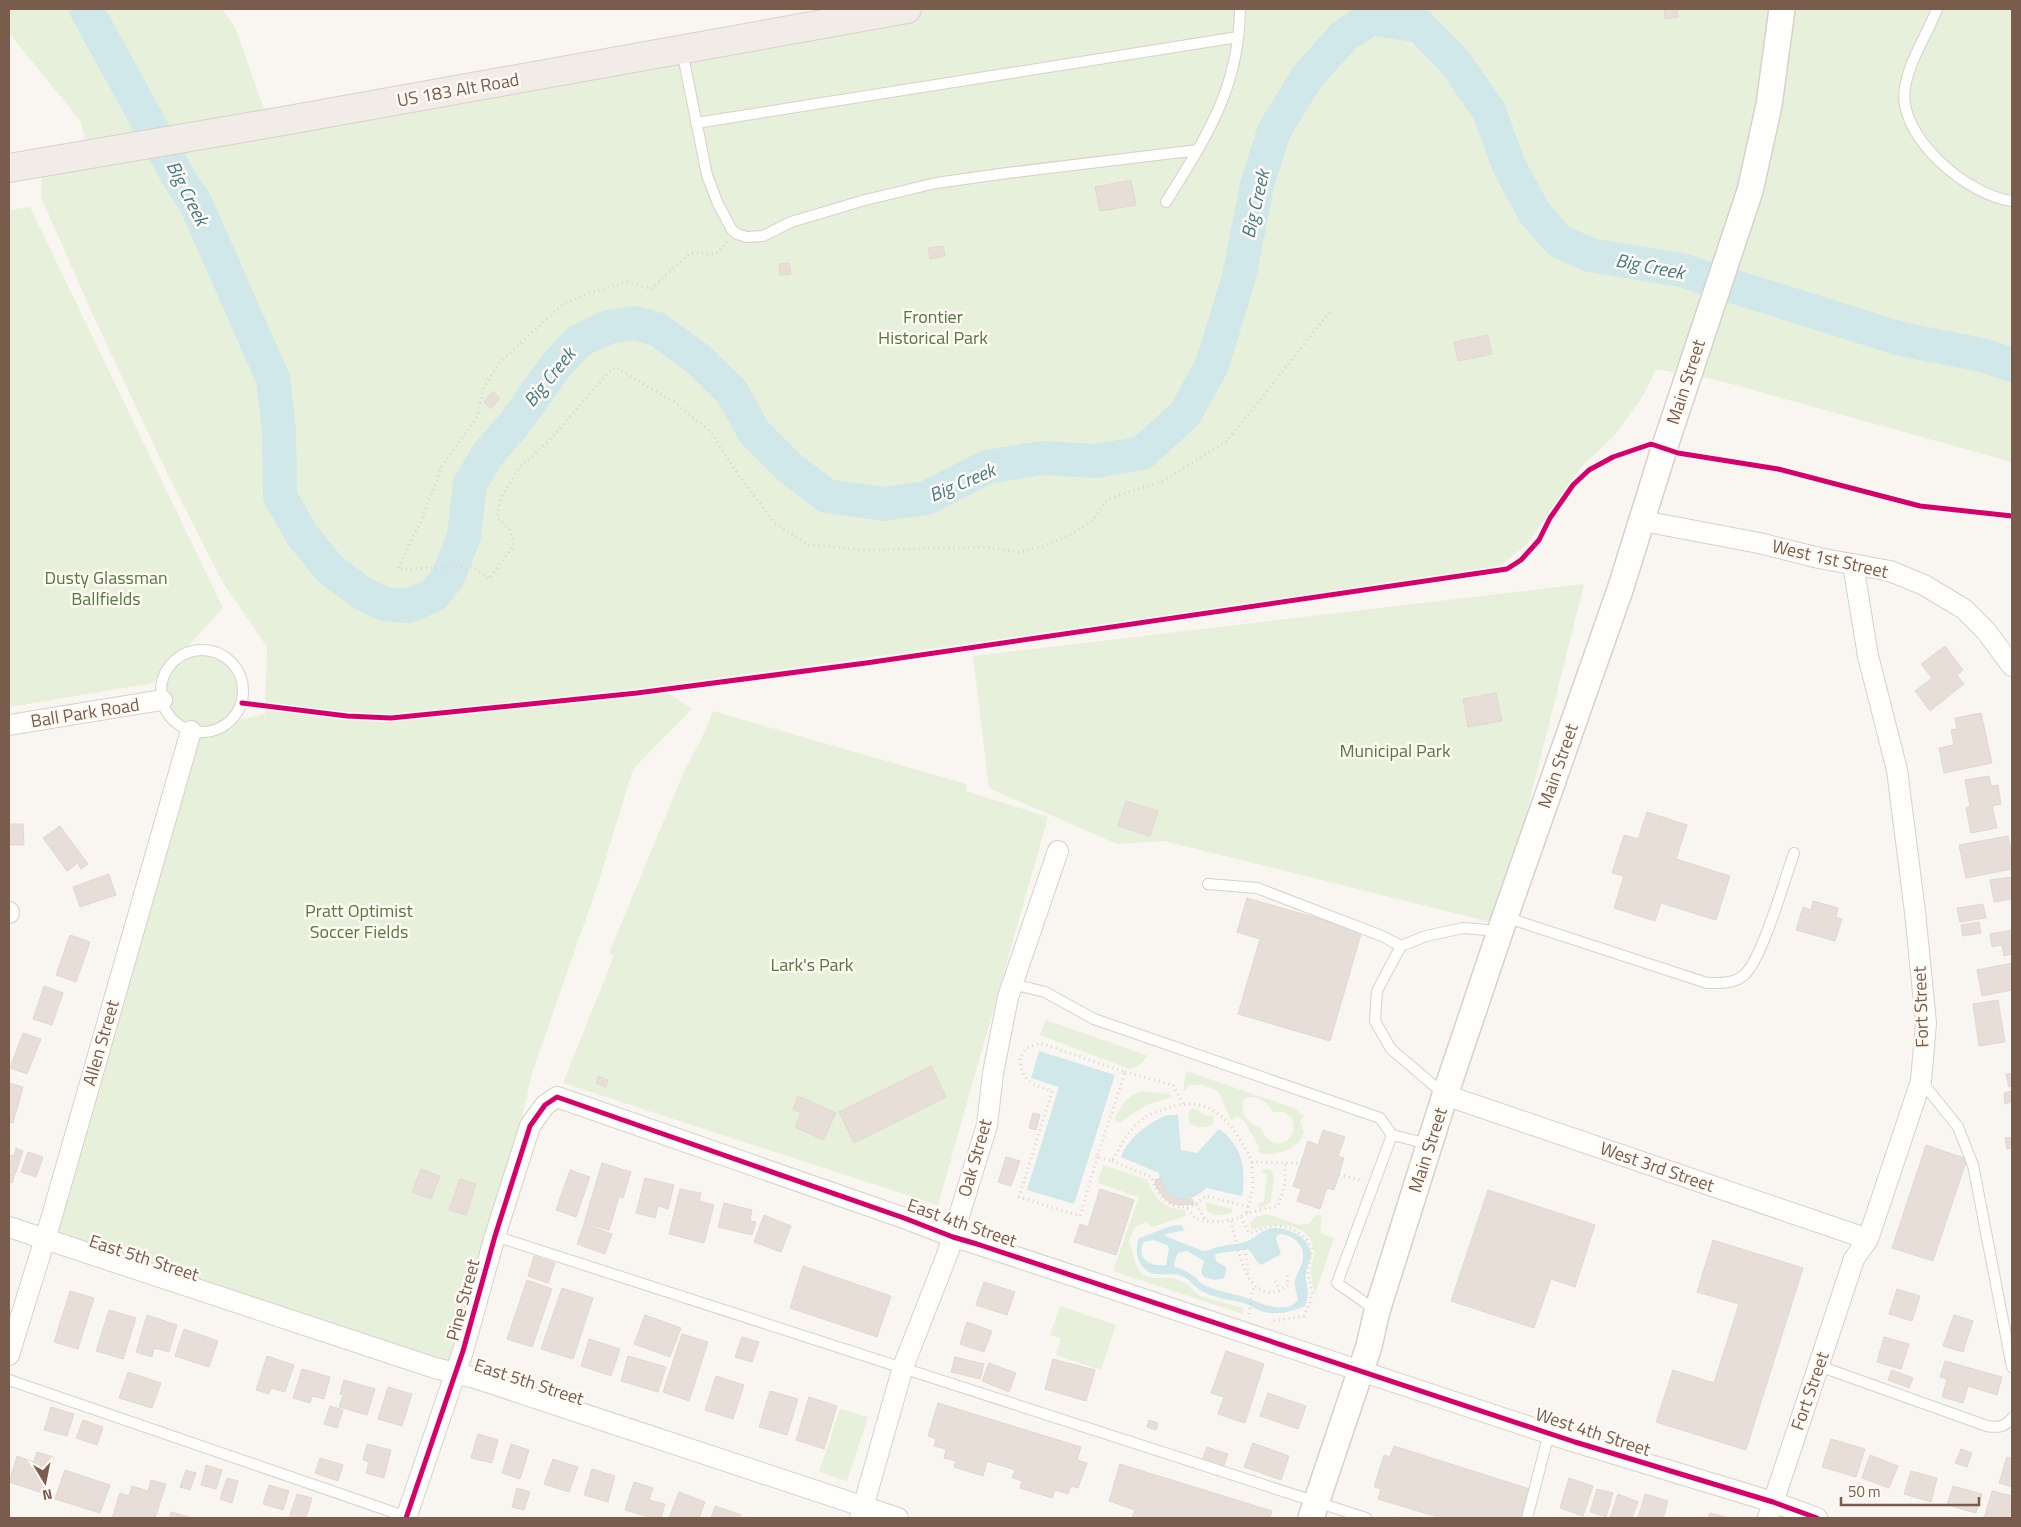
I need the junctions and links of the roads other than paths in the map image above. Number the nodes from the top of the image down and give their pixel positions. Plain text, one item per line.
1 (907, 9) edge
2 (1240, 9) edge
3 (1782, 9) edge
4 (1937, 9) edge
5 (1238, 37) junction
6 (682, 50) junction
7 (696, 123) junction
8 (1198, 150) junction
9 (9, 168) edge
10 (2012, 201) edge
11 (1166, 202) dead end
12 (1643, 521) junction
13 (1853, 564) junction
14 (2012, 666) edge
15 (162, 700) junction
16 (9, 725) edge
17 (190, 731) junction
18 (1058, 851) dead end
19 (1794, 853) dead end
20 (1208, 884) dead end
21 (1503, 924) junction
22 (1401, 946) junction
23 (1012, 984) junction
24 (1921, 1081) junction
25 (1446, 1095) junction
26 (557, 1097) joint
27 (1392, 1135) junction
28 (1430, 1144) junction
29 (9, 1227) edge
30 (495, 1236) junction
31 (953, 1237) junction
32 (44, 1239) junction
33 (1868, 1239) junction
34 (1377, 1311) junction
35 (9, 1355) edge
36 (1820, 1366) junction
37 (902, 1367) junction
38 (2012, 1367) edge
39 (1360, 1370) junction
40 (455, 1374) junction
41 (9, 1380) edge
42 (2012, 1418) edge
43 (1548, 1433) junction
44 (1314, 1510) edge
45 (1770, 1510) edge
46 (862, 1513) edge
47 (408, 1518) edge
48 (898, 1518) edge
49 (1366, 1518) edge
50 (1527, 1518) edge
51 (1817, 1518) edge

1 - 6 highway, US 183 Alt Road
2 - 5 lane
3 - 12 street, Main Street
4 - 10 lane
5 - 7 lane
5 - 8 lane
6 - 7 lane
6 - 9 highway, US 183 Alt Road
7 - 8 lane
8 - 11 lane
12 - 13 street, West 1st Street
12 - 21 street, Main Street
13 - 14 street, West 1st Street
13 - 24 street, Fort Street
15 - 16 street, Ball Park Road
15 - 17 lane
15 - 17 lane
17 - 32 street, Allen Street
18 - 23 street, Oak Street
19 - 21 lane
20 - 22 lane
21 - 22 lane
21 - 25 street, Main Street
22 - 25 lane
23 - 27 lane
23 - 31 street, Oak Street
24 - 33 street, Fort Street
24 - 38 lane
25 - 28 street, Main Street
25 - 33 street, West 3rd Street
26 - 30 street, Pine Street
26 - 31 street, East 4th Street
27 - 28 lane
27 - 34 lane
28 - 34 street, Main Street
29 - 32 street, East 5th Street
30 - 37 lane
30 - 40 street, Pine Street
31 - 37 street, Oak Street
31 - 39 street, East 4th Street
32 - 35 street, Allen Street
32 - 40 street, East 5th Street
33 - 36 street, Fort Street
34 - 39 street, Main Street
36 - 42 lane
36 - 45 street, Fort Street
37 - 44 lane
37 - 46 street, Oak Street
39 - 43 street, West 4th Street
39 - 44 street, Main Street
40 - 46 street, East 5th Street
40 - 47 street, Pine Street
41 - 47 lane
43 - 45 street, West 4th Street
43 - 50 lane
44 - 49 lane
45 - 51 street, West 4th Street
46 - 48 street, East 5th Street

